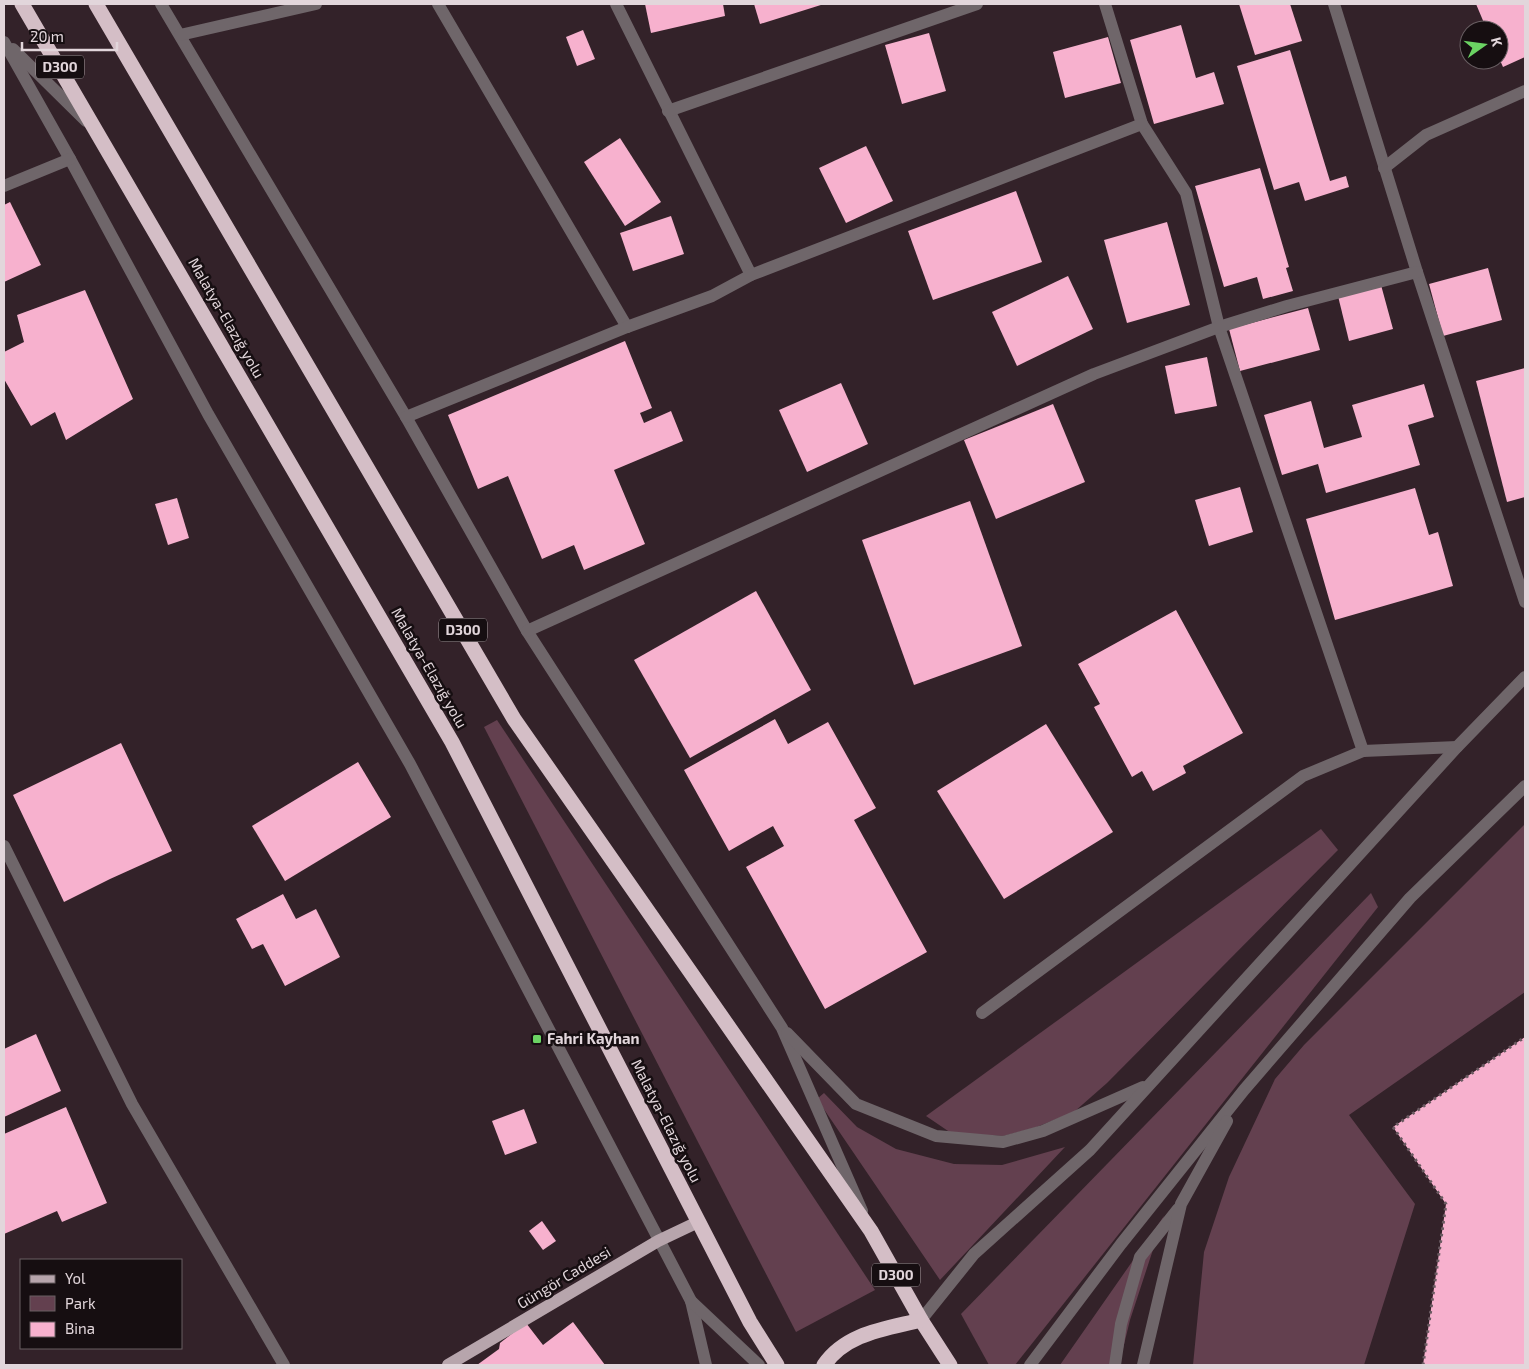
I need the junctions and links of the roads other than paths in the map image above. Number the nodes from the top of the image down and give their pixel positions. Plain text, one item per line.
1 (22, 4) edge
2 (96, 4) edge
3 (161, 4) edge
4 (316, 4) edge
5 (438, 4) edge
6 (616, 4) edge
7 (977, 4) edge
8 (1108, 4) edge
9 (1334, 4) edge
10 (180, 35) junction
11 (4, 41) edge
12 (1525, 91) edge
13 (668, 111) junction
14 (1142, 124) junction
15 (97, 131) junction
16 (70, 159) junction
17 (1384, 168) junction
18 (4, 186) edge
19 (1418, 272) junction
20 (752, 275) junction
21 (627, 327) junction
22 (1219, 327) junction
23 (406, 417) junction
24 (1525, 602) edge
25 (527, 631) junction
26 (1525, 677) edge
27 (1457, 747) junction
28 (1363, 751) junction
29 (1525, 786) edge
30 (4, 846) edge
31 (982, 1012) dead end
32 (782, 1028) junction
33 (1148, 1084) junction
34 (1244, 1090) junction
35 (1181, 1204) junction
36 (698, 1222) junction
37 (871, 1231) junction
38 (658, 1241) junction
39 (691, 1301) junction
40 (921, 1320) junction
41 (284, 1365) edge
42 (448, 1365) edge
43 (706, 1365) edge
44 (759, 1365) edge
45 (777, 1365) edge
46 (824, 1365) edge
47 (950, 1365) edge
48 (1030, 1365) edge
49 (1114, 1365) edge
50 (1144, 1365) edge

1 - 15 highway, Malatya-Elazığ yolu / D300
2 - 37 highway, D300
3 - 10 street
4 - 10 street
5 - 21 street
6 - 13 street
7 - 13 street
8 - 14 street
9 - 17 street
10 - 23 street
11 - 15 street
11 - 16 street
12 - 17 street
13 - 20 street
14 - 20 street
14 - 22 street
15 - 36 highway, Malatya-Elazığ yolu / D300
16 - 18 street
16 - 38 street
17 - 19 street
19 - 22 street
19 - 24 street
20 - 21 street
21 - 23 street
22 - 25 street
22 - 28 street
23 - 25 street
25 - 32 street
26 - 27 street
27 - 28 street
27 - 33 street
28 - 31 street
29 - 34 street
30 - 41 street
32 - 33 street
32 - 37 street
33 - 40 street
34 - 35 street
34 - 48 street
35 - 49 street
35 - 50 street
36 - 38 main road, Güngör Caddesi
36 - 45 highway, Malatya-Elazığ yolu / D300
37 - 40 highway, D300
38 - 39 street
38 - 42 main road, Güngör Caddesi
39 - 43 street
39 - 44 street
40 - 46 highway
40 - 47 highway

